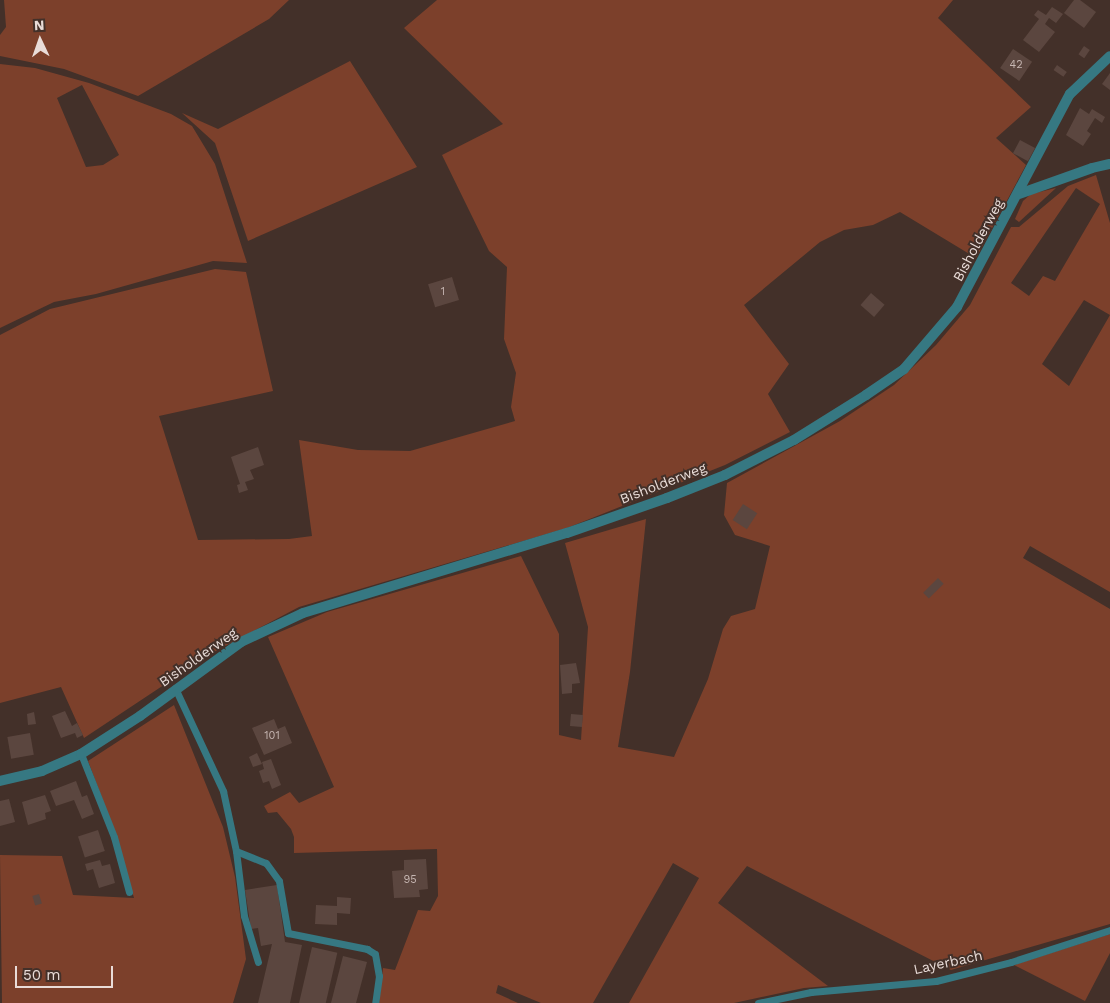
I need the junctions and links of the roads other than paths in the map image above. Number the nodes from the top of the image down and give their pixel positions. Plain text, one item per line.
1 (1110, 56) edge
2 (1110, 164) edge
3 (1019, 194) junction
4 (176, 688) junction
5 (81, 754) junction
6 (0, 782) edge
7 (236, 850) junction
8 (129, 892) dead end
9 (1110, 930) edge
10 (258, 962) dead end
11 (375, 1003) edge
12 (758, 1003) edge

1 - 3 street, Bisholderweg
2 - 3 street
3 - 4 street, Bisholderweg
4 - 5 street, Bisholderweg
4 - 7 lane
5 - 6 street, Bisholderweg
5 - 8 lane
7 - 10 lane
7 - 11 lane
9 - 12 lane, Layerbach

